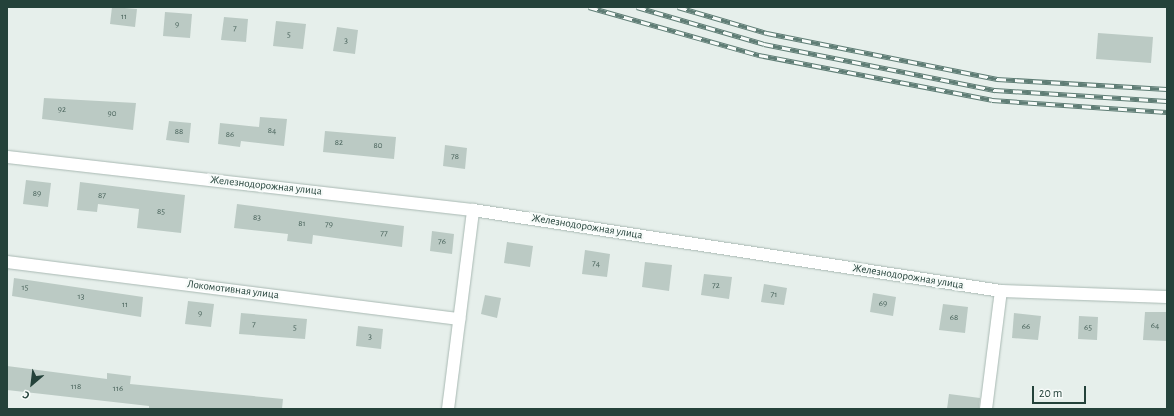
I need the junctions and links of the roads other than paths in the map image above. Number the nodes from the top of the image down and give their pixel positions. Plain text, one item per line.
1 (7, 157) edge
2 (473, 210) junction
3 (7, 262) edge
4 (1001, 291) junction
5 (1167, 297) edge
6 (459, 319) junction
7 (448, 409) edge
8 (986, 409) edge

1 - 2 street, Железнодорожная улица
2 - 4 street, Железнодорожная улица
2 - 6 street
3 - 6 street, Локомотивная улица
4 - 5 street, Железнодорожная улица
4 - 8 street
6 - 7 street

